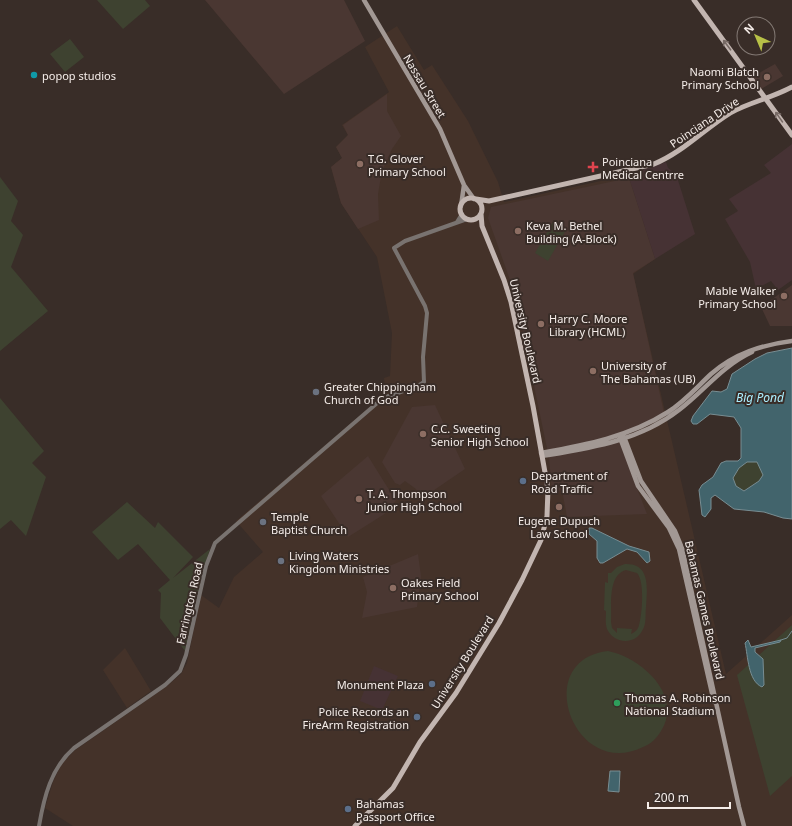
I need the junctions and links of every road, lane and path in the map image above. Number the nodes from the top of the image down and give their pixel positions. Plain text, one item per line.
1 (364, 0) edge
2 (694, 0) edge
3 (792, 87) edge
4 (766, 99) junction
5 (792, 135) edge
6 (464, 185) junction
7 (475, 199) junction
8 (489, 201) junction
9 (461, 206) junction
10 (482, 207) junction
11 (462, 214) junction
12 (480, 214) junction
13 (468, 219) junction
14 (474, 219) junction
15 (456, 222) junction
16 (482, 226) junction
17 (792, 341) edge
18 (622, 437) junction
19 (543, 454) junction
20 (39, 826) edge
21 (355, 826) edge
22 (744, 826) edge

1 - 6 main road, Nassau Street
4 -> 2 main road
3 - 4 main road, Poinciana Drive
5 -> 4 main road
4 - 8 main road, Poinciana Drive
6 - 7 main road, Nassau Street
6 - 9 main road
7 - 8 main road
7 - 9 main road
7 - 10 main road
8 - 10 main road
9 - 11 main road
10 - 12 main road
11 - 13 main road
11 - 15 street
12 - 14 main road
12 - 16 main road, University Boulevard
13 - 14 main road
13 - 15 street
14 - 16 main road, University Boulevard
15 - 20 street, Farrington Road
16 - 19 main road, University Boulevard
17 - 18 main road
18 - 19 main road
18 - 22 main road, Bahamas Games Boulevard
19 - 21 main road, University Boulevard

